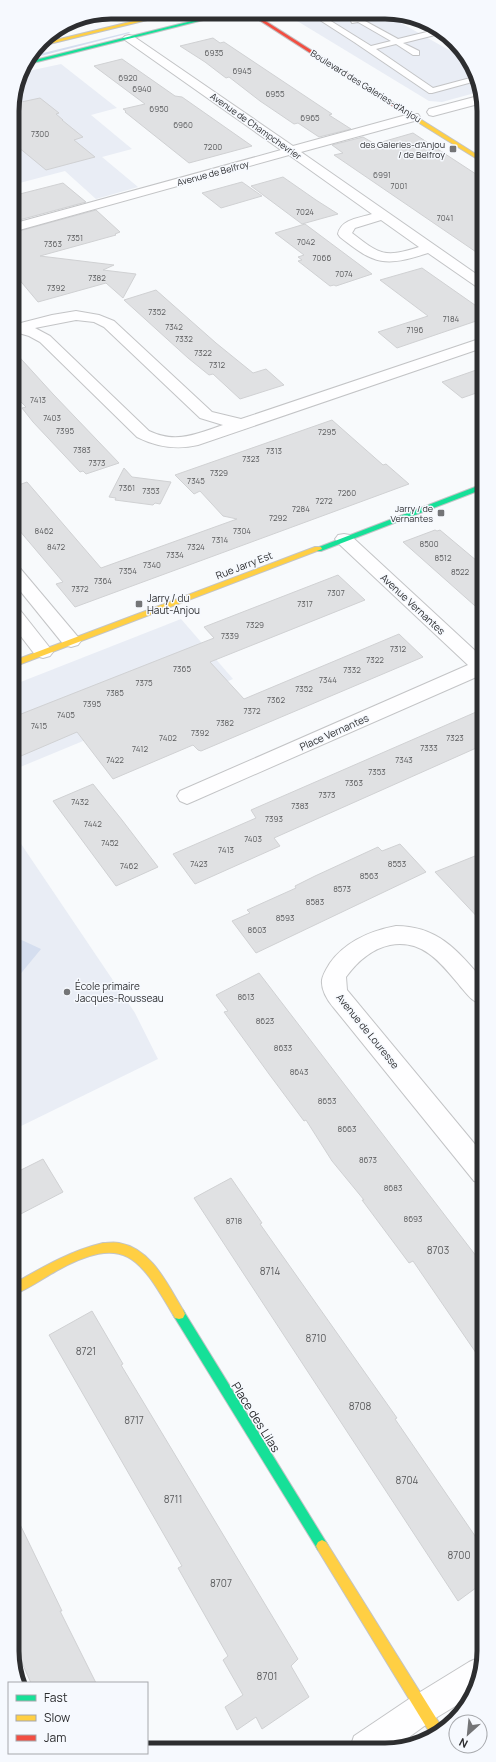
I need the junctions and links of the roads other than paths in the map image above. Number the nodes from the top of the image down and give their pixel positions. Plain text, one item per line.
1 (149, 19) edge
2 (205, 19) edge
3 (261, 19) edge
4 (322, 19) edge
5 (357, 19) joint
6 (333, 26) junction
7 (433, 33) edge
8 (129, 38) junction
9 (398, 42) junction
10 (49, 43) edge
11 (369, 50) junction
12 (416, 53) dead end
13 (33, 62) edge
14 (472, 80) edge
15 (476, 100) edge
16 (430, 110) joint
17 (414, 117) junction
18 (446, 120) dead end
19 (292, 151) junction
20 (477, 157) edge
21 (382, 215) junction
22 (19, 226) edge
23 (430, 248) junction
24 (477, 281) edge
25 (19, 328) edge
26 (19, 330) edge
27 (477, 345) edge
28 (244, 424) junction
29 (477, 488) edge
30 (344, 539) junction
31 (19, 578) edge
32 (19, 622) edge
33 (71, 641) junction
34 (43, 652) junction
35 (19, 662) edge
36 (477, 663) edge
37 (477, 670) edge
38 (186, 796) dead end
39 (477, 989) edge
40 (477, 1166) edge
41 (19, 1287) edge
42 (472, 1681) edge
43 (431, 1721) edge
44 (378, 1743) edge

1 - 10 main road
2 - 8 main road
3 - 17 main road, Boulevard des Galeries-d'Anjou
4 - 6 lane
5 - 6 lane
5 - 9 lane
6 - 11 lane
7 - 9 lane
8 - 13 main road
8 - 19 street, Avenue de Champchevrier
9 - 11 lane
9 - 12 lane
11 - 14 lane
15 - 16 street
16 - 18 main road, Boulevard des Galeries-d'Anjou
17 - 19 street, Avenue de Belfroy
17 - 20 main road, Boulevard des Galeries-d'Anjou
19 - 21 street, Avenue de Champchevrier
19 - 22 street, Avenue de Belfroy
21 - 23 street, Avenue de Champchevrier
21 - 23 street
23 - 24 street, Avenue de Champchevrier
25 - 28 street
26 - 28 street
27 - 28 street
29 - 30 main road, Rue Jarry Est
30 - 33 main road, Rue Jarry Est
30 - 36 street, Avenue Vernantes
31 - 33 street
32 - 34 street
33 - 34 main road, Rue Jarry Est
34 - 35 main road, Rue Jarry Est
37 - 38 street, Place Vernantes
39 - 40 street, Avenue de Louresse
41 - 43 main road, Place des Lilas
42 - 43 street
43 - 44 street

